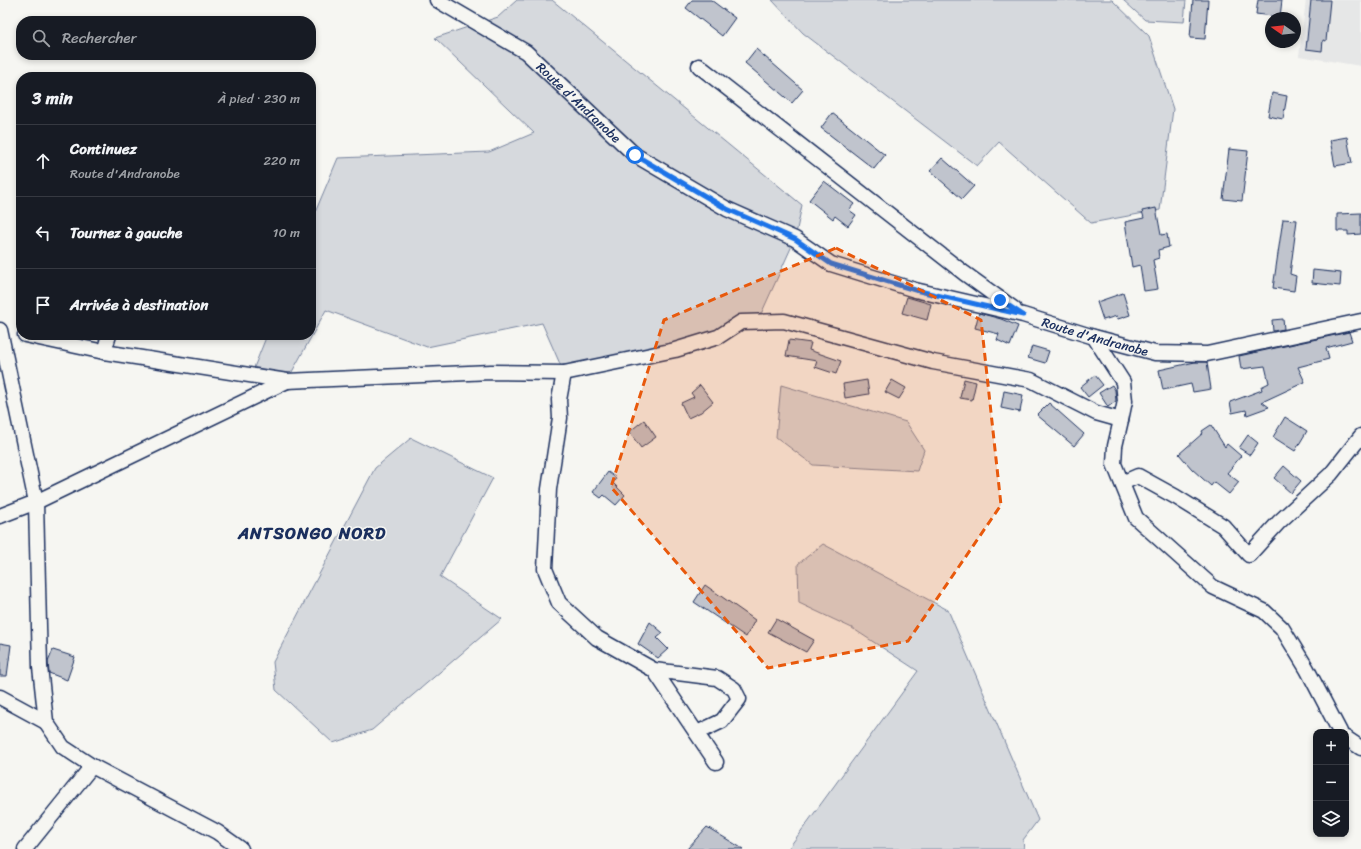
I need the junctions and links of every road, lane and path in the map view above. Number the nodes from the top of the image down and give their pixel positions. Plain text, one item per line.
1 (438, 0) edge
2 (699, 66) dead end
3 (1023, 315) junction
4 (1361, 321) edge
5 (0, 330) edge
6 (16, 333) edge
7 (1094, 337) junction
8 (48, 340) edge
9 (108, 340) edge
10 (104, 352) junction
11 (564, 372) junction
12 (287, 381) junction
13 (1121, 420) junction
14 (1361, 436) edge
15 (1122, 483) junction
16 (36, 502) junction
17 (0, 516) edge
18 (654, 670) junction
19 (0, 697) edge
20 (46, 722) junction
21 (1338, 729) edge
22 (697, 733) junction
23 (1349, 740) edge
24 (1361, 748) edge
25 (716, 762) dead end
26 (92, 766) junction
27 (25, 849) edge
28 (241, 849) edge

1 - 3 street, Route d'Andranobe
2 - 3 street
3 - 7 street, Route d'Andranobe
4 - 7 street, Route d'Andranobe
5 - 6 street
5 - 16 street
7 - 13 street
8 - 10 street
9 - 10 street
10 - 12 street
11 - 12 street
11 - 13 street
11 - 18 street
12 - 16 street
13 - 15 street
14 - 15 street
15 - 21 street
16 - 17 street
16 - 20 street
18 - 22 street
18 - 22 street
19 - 20 street
20 - 26 street
22 - 25 street
23 - 24 street
26 - 27 street
26 - 28 street

